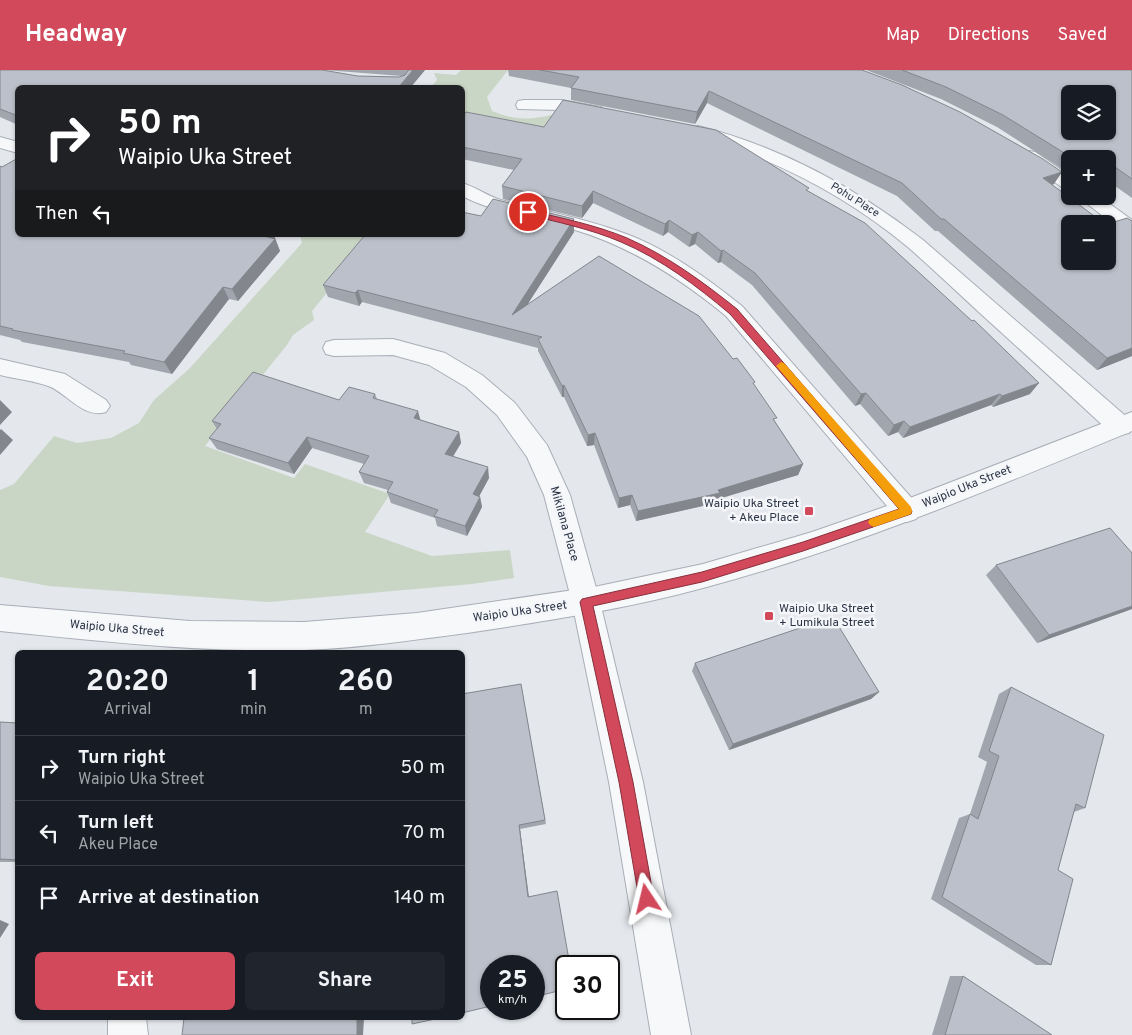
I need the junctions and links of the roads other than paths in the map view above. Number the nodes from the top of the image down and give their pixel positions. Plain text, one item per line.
1 (524, 105) dead end
2 (618, 115) edge
3 (683, 128) edge
4 (0, 142) edge
5 (15, 147) edge
6 (1014, 147) edge
7 (1061, 178) edge
8 (465, 190) edge
9 (1099, 205) edge
10 (1132, 229) edge
11 (334, 348) dead end
12 (0, 367) edge
13 (98, 406) dead end
14 (1126, 424) edge
15 (907, 511) junction
16 (586, 602) junction
17 (0, 618) edge
18 (127, 1020) edge
19 (128, 1035) edge
20 (671, 1035) edge

1 - 2 street
3 - 14 street, Pohu Place
4 - 5 street
6 - 7 street
8 - 15 street
9 - 10 street
11 - 16 street, Mikilana Place
12 - 13 street
14 - 15 street, Waipio Uka Street
15 - 16 street, Waipio Uka Street
16 - 17 street, Waipio Uka Street
16 - 20 street, Mikilana Place
18 - 19 street

